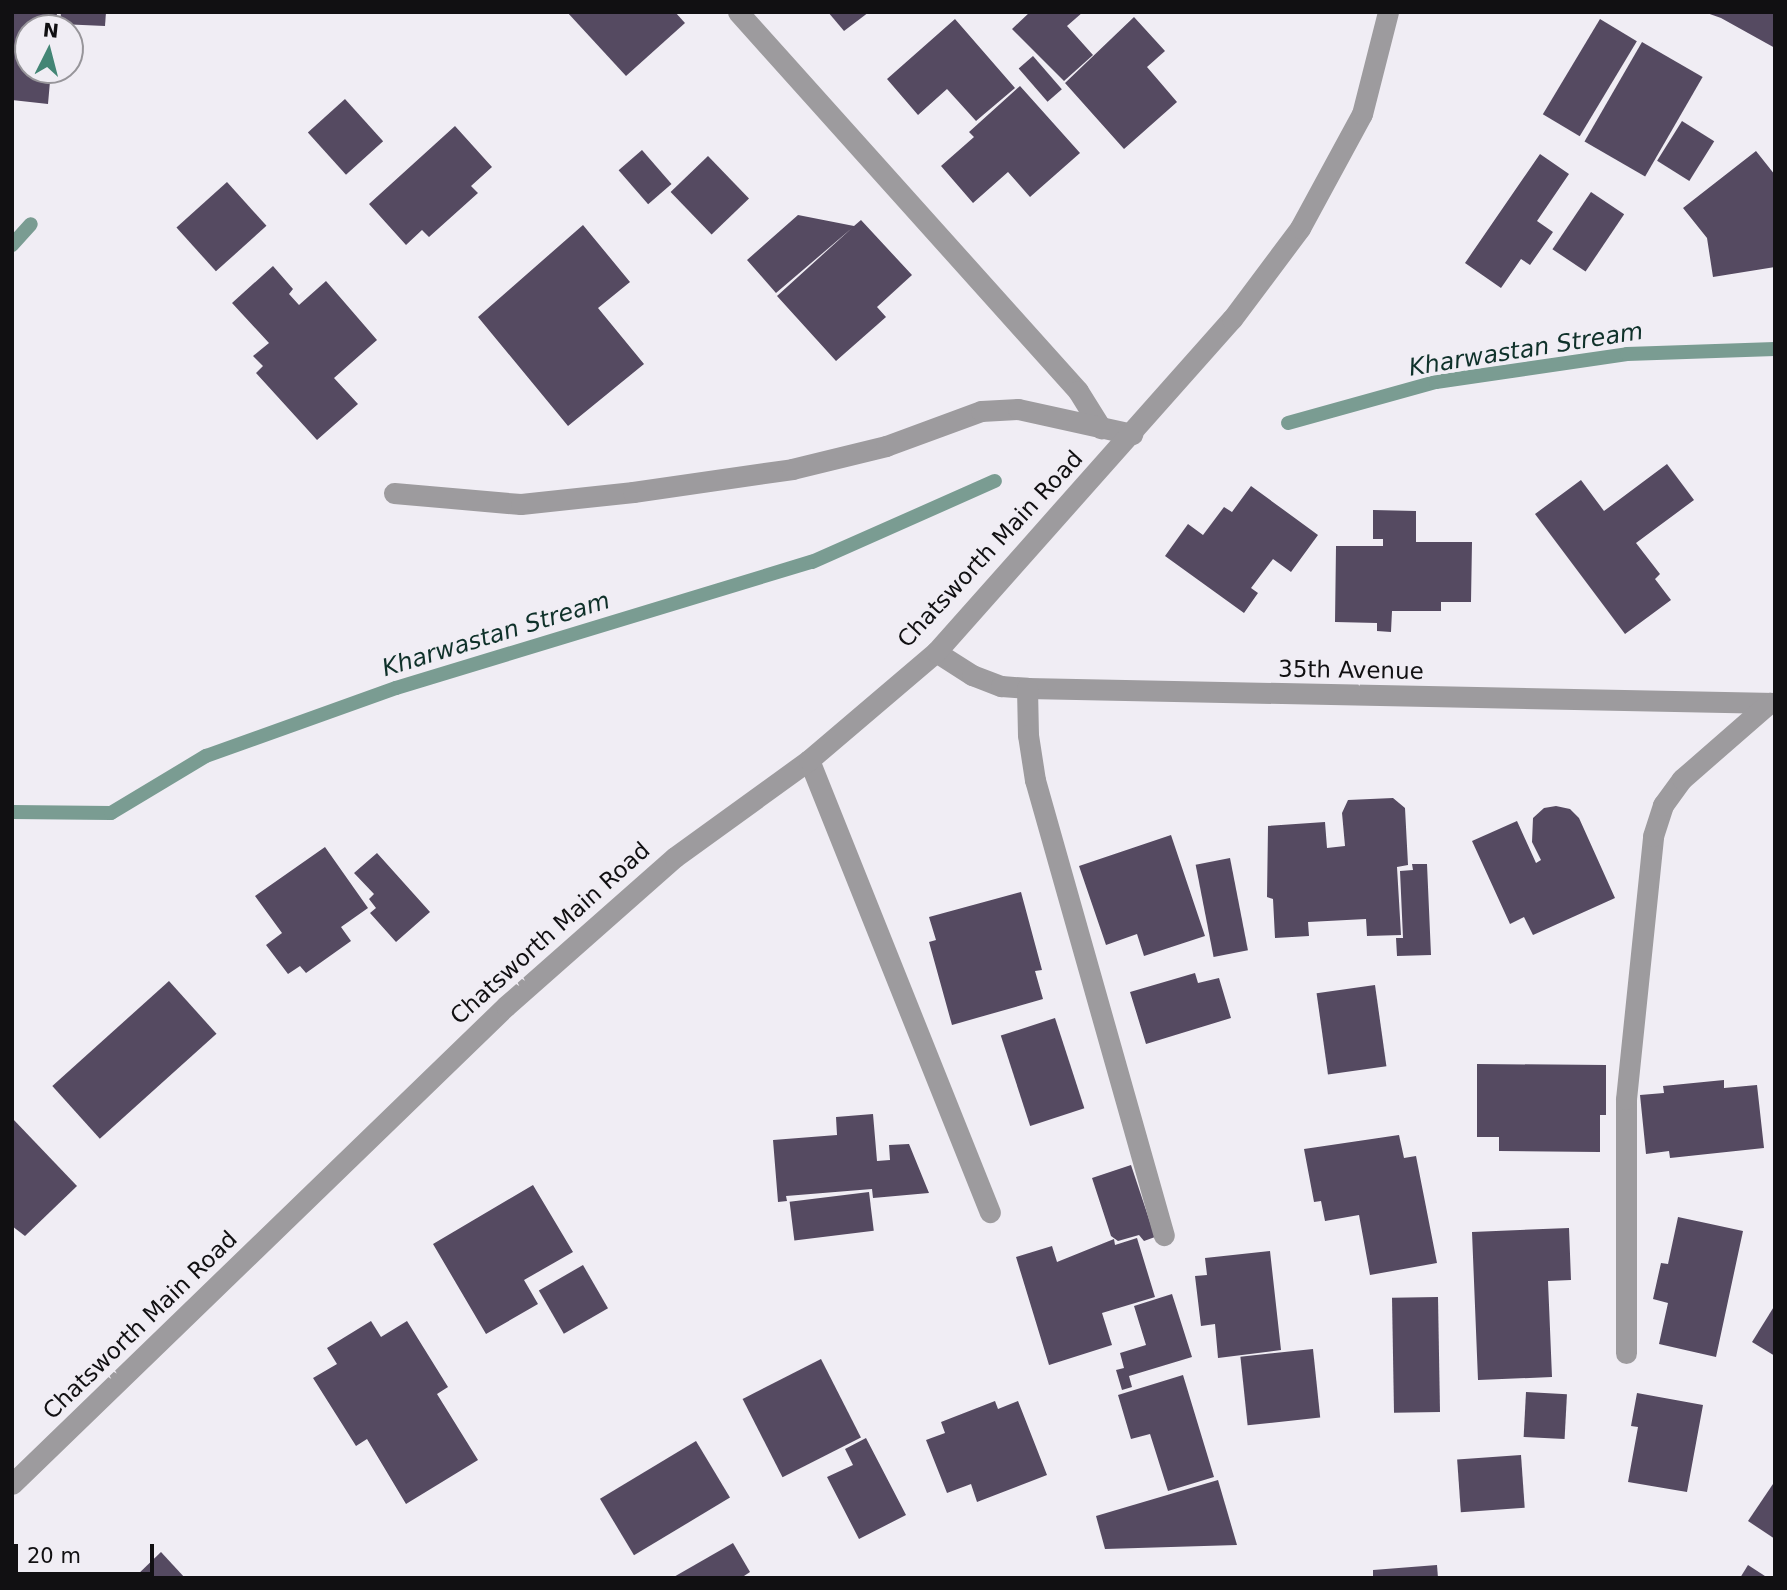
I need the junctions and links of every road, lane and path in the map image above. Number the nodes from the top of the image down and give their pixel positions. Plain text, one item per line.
1 (738, 12) edge
2 (1388, 12) edge
3 (1101, 428) junction
4 (1132, 434) junction
5 (394, 493) dead end
6 (936, 652) junction
7 (1027, 688) junction
8 (1772, 703) edge
9 (808, 760) junction
10 (990, 1212) dead end
11 (1164, 1235) dead end
12 (1626, 1353) dead end
13 (12, 1484) edge

1 - 3 street
2 - 4 street, Chatsworth Main Road
3 - 4 street, Chatsworth Main Road
3 - 5 street, Chatsworth Main Road
4 - 6 street, Chatsworth Main Road
6 - 7 street, 35th Avenue
6 - 9 street, Chatsworth Main Road
7 - 8 street, 35th Avenue
7 - 11 street
8 - 12 street
9 - 10 street
9 - 13 street, Chatsworth Main Road

